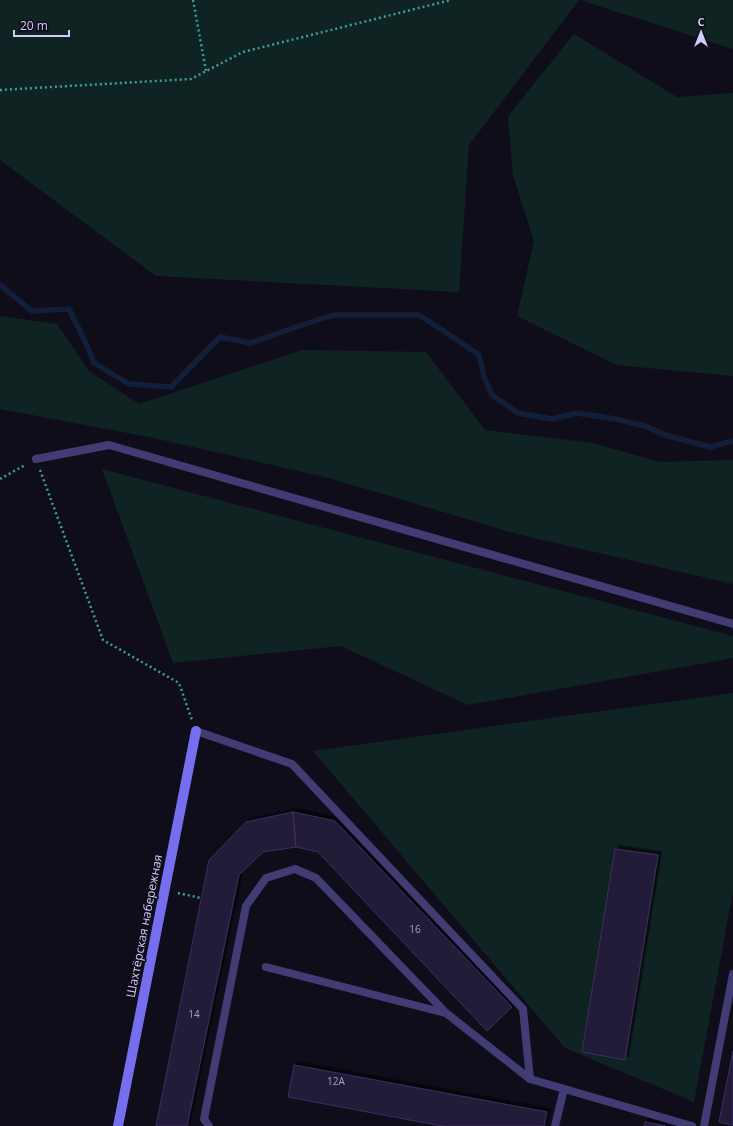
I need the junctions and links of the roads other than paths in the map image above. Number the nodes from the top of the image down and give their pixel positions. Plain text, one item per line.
1 (36, 459) road end
2 (733, 624) edge
3 (196, 731) joint
4 (266, 967) dead end
5 (733, 974) edge
6 (446, 1013) junction
7 (530, 1079) junction
8 (564, 1089) junction
9 (118, 1126) edge
10 (209, 1126) edge
11 (555, 1126) edge
12 (692, 1126) edge
13 (704, 1126) edge

1 - 2 lane
3 - 7 lane
3 - 9 street, Шахтёрская набережная
4 - 6 lane
5 - 13 lane
6 - 7 lane
6 - 10 lane
7 - 8 lane
8 - 11 lane
8 - 12 lane

